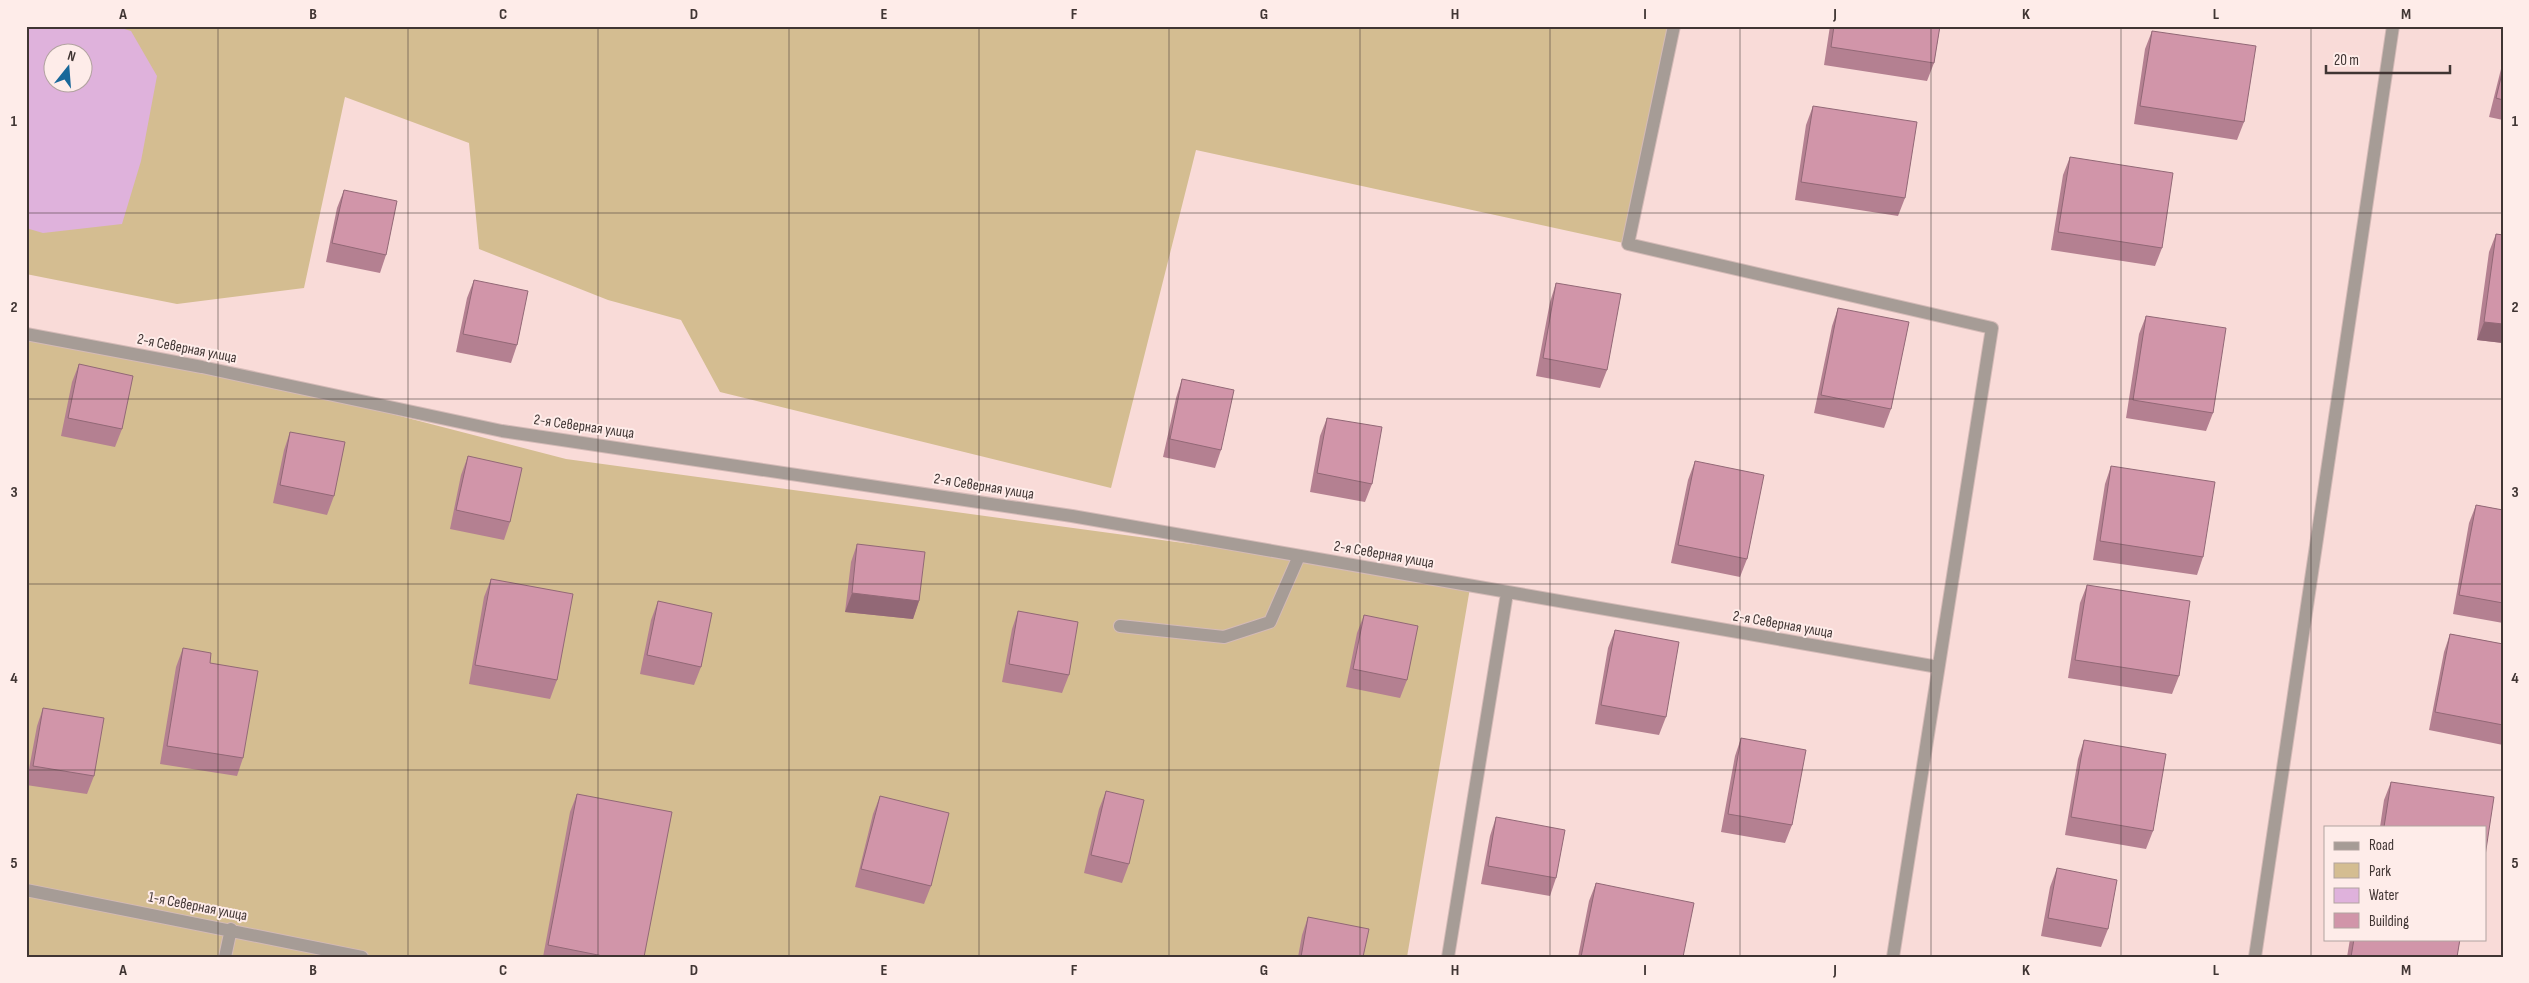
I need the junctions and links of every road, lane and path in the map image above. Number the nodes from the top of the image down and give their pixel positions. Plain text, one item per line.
1 (1674, 26) edge
2 (2392, 26) edge
3 (26, 334) edge
4 (1299, 556) junction
5 (1507, 593) junction
6 (1120, 626) dead end
7 (1938, 667) junction
8 (26, 890) edge
9 (231, 929) junction
10 (225, 957) edge
11 (362, 957) edge
12 (1448, 957) edge
13 (1893, 957) edge
14 (2255, 957) edge

1 - 7 street
2 - 14 street
3 - 4 street, 2-я Северная улица
4 - 5 street, 2-я Северная улица
4 - 6 street
5 - 7 street, 2-я Северная улица
5 - 12 street
7 - 13 street
8 - 9 street, 1-я Северная улица
9 - 10 street
9 - 11 street, 1-я Северная улица

